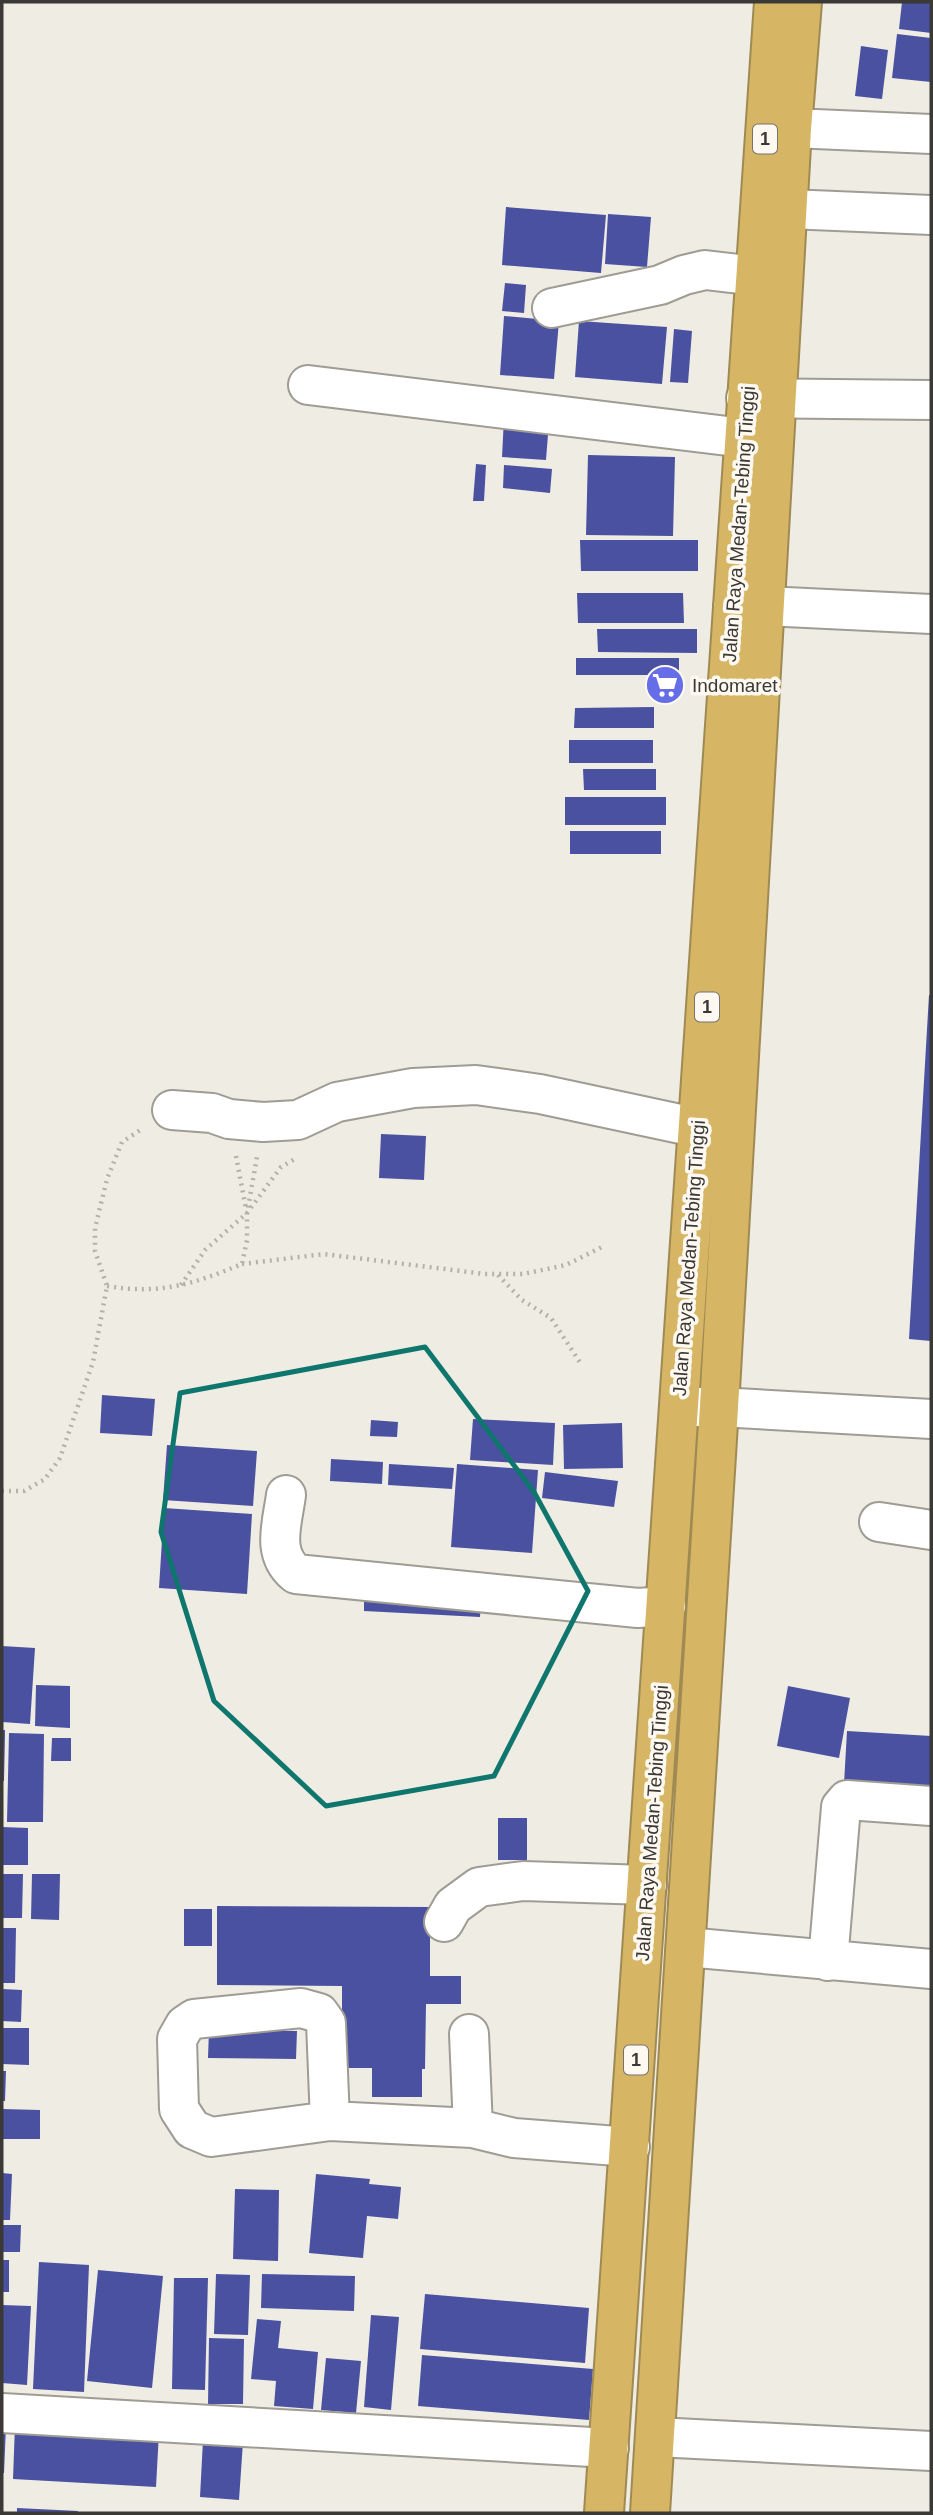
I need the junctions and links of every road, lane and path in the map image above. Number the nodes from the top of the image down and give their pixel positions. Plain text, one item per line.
1 (774, 2) edge
2 (802, 2) edge
3 (792, 128) junction
4 (931, 134) edge
5 (788, 209) junction
6 (931, 215) edge
7 (756, 276) junction
8 (552, 308) dead end
9 (308, 386) dead end
10 (762, 398) junction
11 (931, 400) edge
12 (744, 438) junction
13 (749, 606) junction
14 (931, 614) edge
15 (172, 1110) joint
16 (246, 1120) junction
17 (699, 1128) junction
18 (304, 1154) dead end
19 (247, 1213) junction
20 (602, 1247) dead end
21 (242, 1264) junction
22 (498, 1274) junction
23 (181, 1285) junction
24 (107, 1286) junction
25 (581, 1364) dead end
26 (719, 1407) junction
27 (678, 1408) junction
28 (931, 1419) edge
29 (2, 1491) edge
30 (286, 1495) dead end
31 (879, 1522) dead end
32 (931, 1531) edge
33 (666, 1606) junction
34 (931, 1806) edge
35 (647, 1885) junction
36 (444, 1922) dead end
37 (686, 1947) junction
38 (828, 1961) junction
39 (931, 1969) edge
40 (470, 2034) dead end
41 (330, 2121) junction
42 (473, 2128) junction
43 (630, 2147) junction
44 (2, 2413) edge
45 (656, 2437) junction
46 (610, 2448) junction
47 (931, 2451) edge
48 (604, 2513) edge
49 (650, 2513) edge

1 - 7 highway, Jalan Raya Medan-Tebing Tinggi / 1
2 - 3 highway, Jalan Raya Medan-Tebing Tinggi / 1
3 - 4 street
3 - 5 highway, Jalan Raya Medan-Tebing Tinggi / 1
5 - 6 street
5 - 10 highway, Jalan Raya Medan-Tebing Tinggi / 1
7 - 8 street
7 - 10 highway, Jalan Raya Medan-Tebing Tinggi / 1
9 - 12 street
10 - 11 street
10 - 12 highway, Jalan Raya Medan-Tebing Tinggi / 1
10 - 13 highway, Jalan Raya Medan-Tebing Tinggi / 1
12 - 13 highway, Jalan Raya Medan-Tebing Tinggi / 1
13 - 14 street
13 - 17 highway, Jalan Raya Medan-Tebing Tinggi / 1
13 - 26 highway, Jalan Raya Medan-Tebing Tinggi / 1
15 - 16 street
15 - 24 path
16 - 17 street
16 - 19 path
16 - 19 path
17 - 27 highway, Jalan Raya Medan-Tebing Tinggi / 1
18 - 19 path
19 - 21 path
19 - 23 path
20 - 22 path
21 - 22 path
21 - 23 path
22 - 25 path
23 - 24 path
24 - 29 path
26 - 27 street
26 - 28 street
26 - 37 highway, Jalan Raya Medan-Tebing Tinggi / 1
27 - 33 highway, Jalan Raya Medan-Tebing Tinggi / 1
30 - 33 street
31 - 32 street
33 - 35 highway, Jalan Raya Medan-Tebing Tinggi / 1
34 - 38 street
35 - 36 street
35 - 43 highway, Jalan Raya Medan-Tebing Tinggi / 1
37 - 38 street
37 - 45 highway, Jalan Raya Medan-Tebing Tinggi / 1
38 - 39 street
40 - 42 street
41 - 41 street
41 - 42 street
42 - 43 street
43 - 46 highway, Jalan Raya Medan-Tebing Tinggi / 1
44 - 46 street
45 - 47 street
45 - 49 highway, Jalan Raya Medan-Tebing Tinggi / 1
46 - 48 highway, Jalan Raya Medan-Tebing Tinggi / 1

